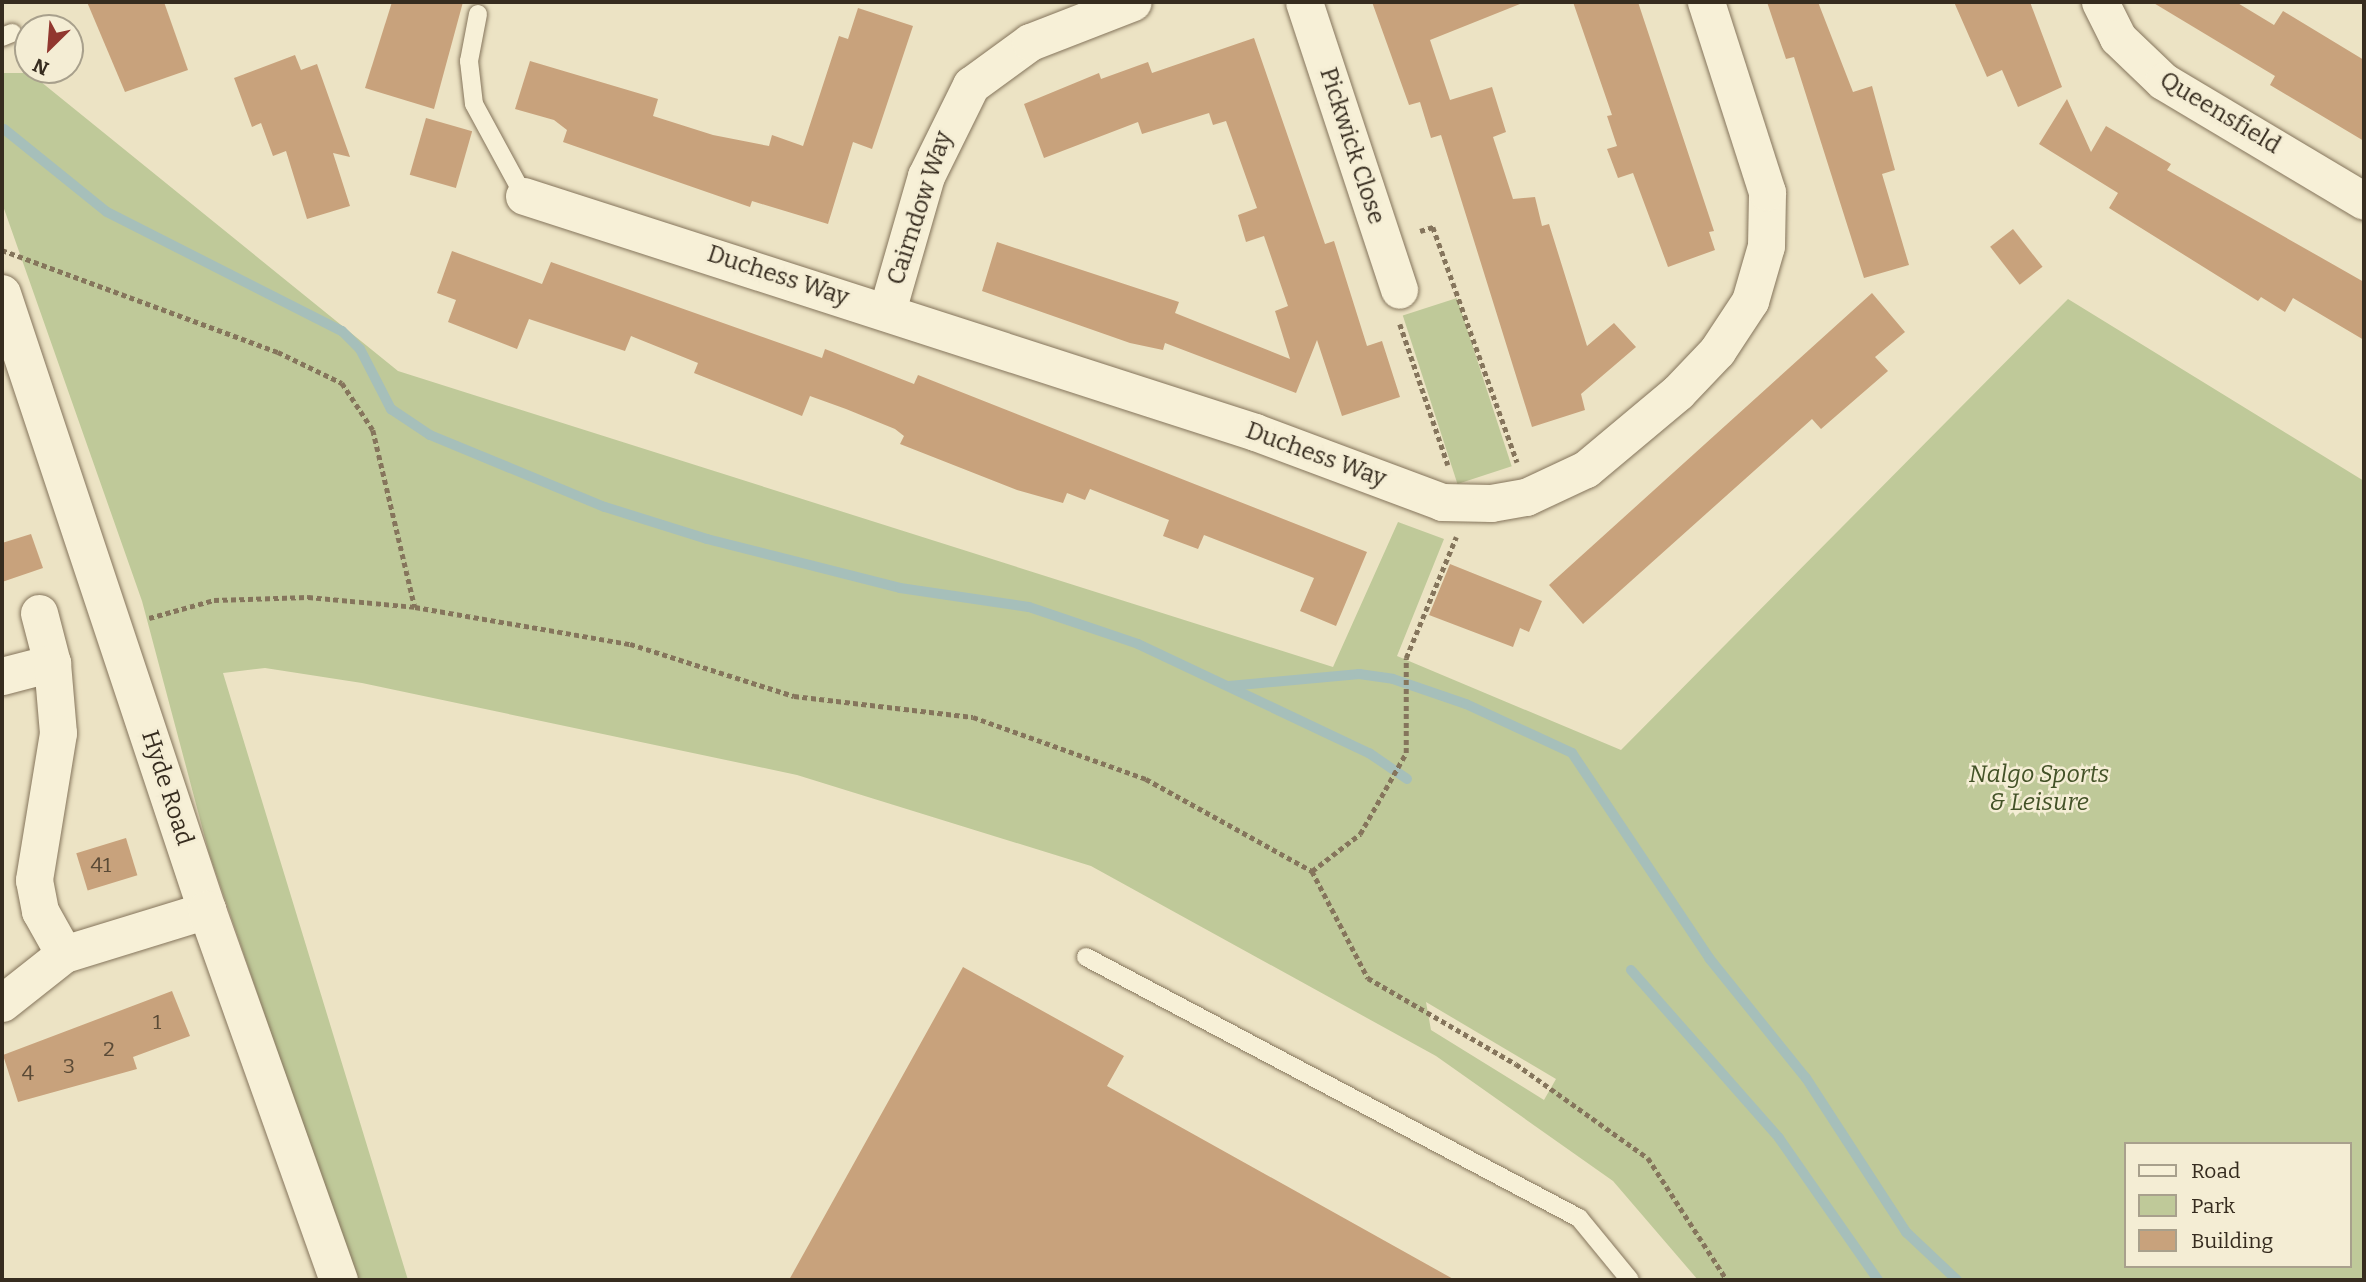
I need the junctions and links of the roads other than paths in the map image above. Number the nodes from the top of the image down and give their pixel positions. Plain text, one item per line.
1 (1133, 2) edge
2 (1304, 2) edge
3 (1706, 2) edge
4 (2100, 2) edge
5 (478, 14) dead end
6 (524, 196) joint
7 (2364, 201) edge
8 (1399, 290) dead end
9 (2, 294) edge
10 (887, 311) junction
11 (39, 613) dead end
12 (52, 663) junction
13 (2, 676) edge
14 (207, 910) junction
15 (64, 954) junction
16 (1086, 957) dead end
17 (2, 1003) edge
18 (339, 1280) edge
19 (1630, 1280) edge

1 - 10 street, Cairndow Way
2 - 8 street, Pickwick Close
3 - 10 street, Duchess Way
4 - 7 street, Queensfield
5 - 6 lane
6 - 10 street, Duchess Way
9 - 14 main road, Hyde Road
11 - 12 street
12 - 13 street
12 - 15 street
14 - 15 street
14 - 18 main road, Hyde Road
15 - 17 street
16 - 19 lane

